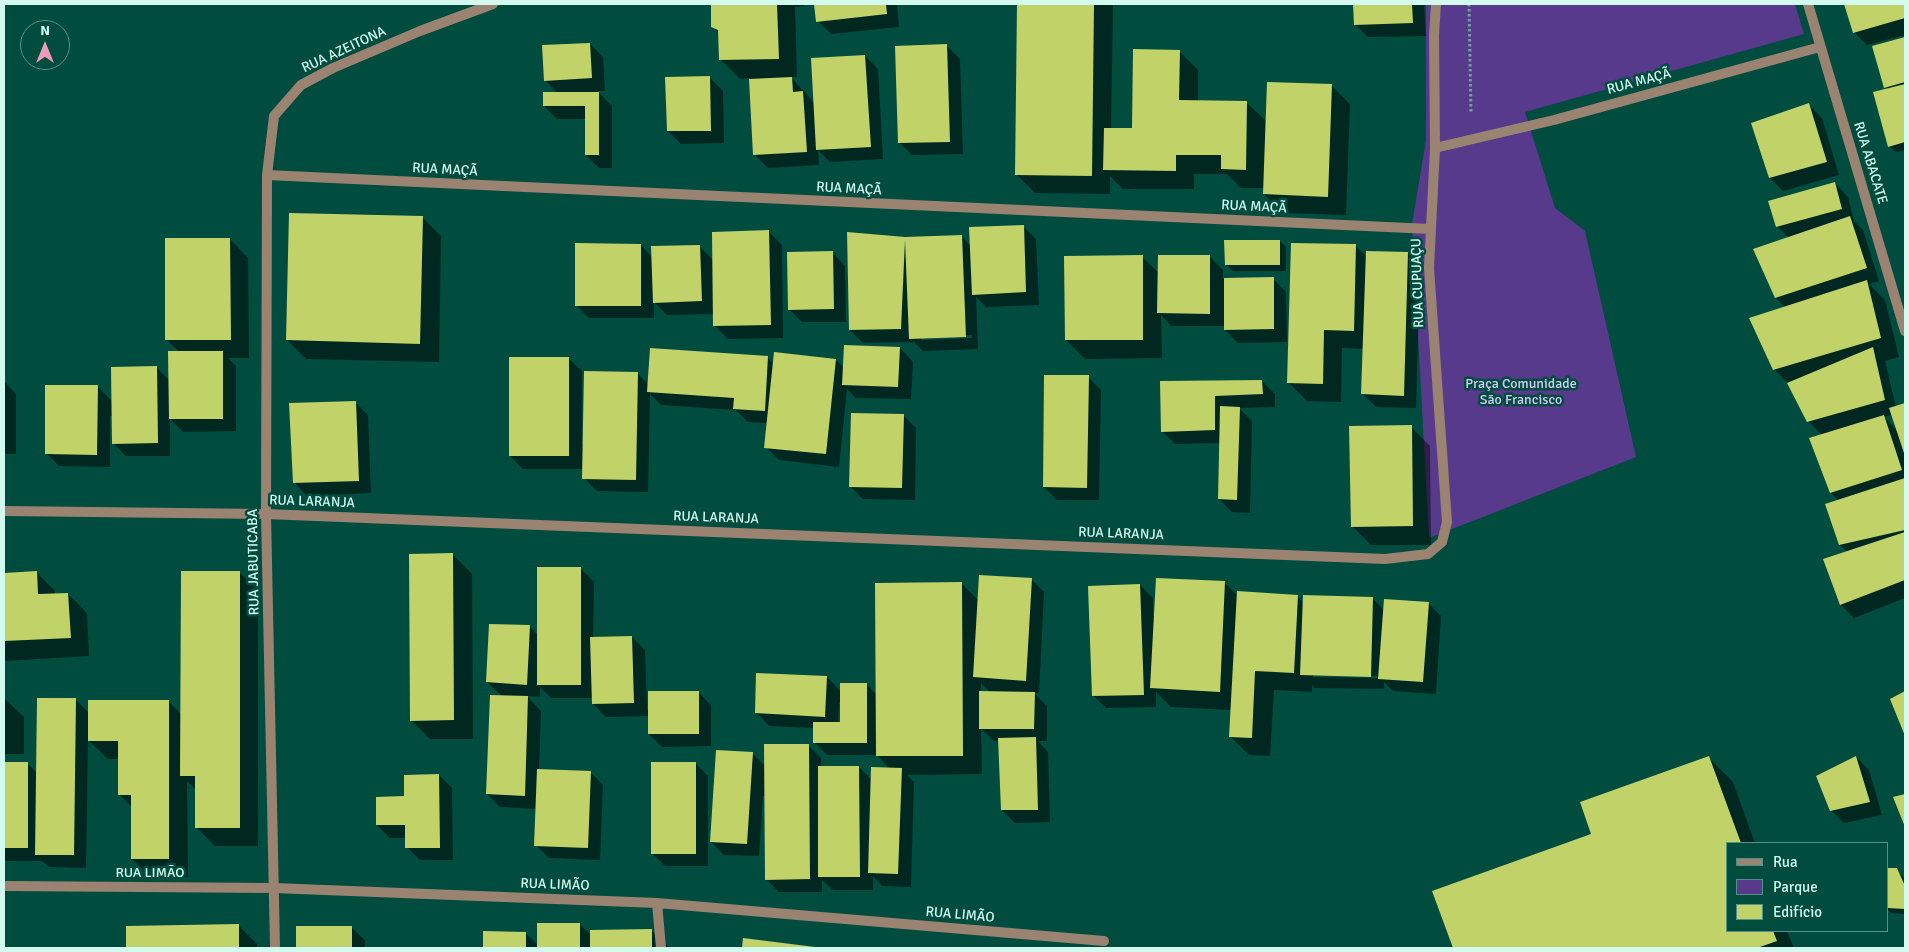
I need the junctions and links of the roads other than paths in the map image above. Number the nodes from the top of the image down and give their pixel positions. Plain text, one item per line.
1 (493, 4) edge
2 (1436, 4) edge
3 (1808, 4) edge
4 (1820, 47) junction
5 (1436, 148) junction
6 (267, 175) junction
7 (1430, 229) junction
8 (1905, 331) edge
9 (4, 511) edge
10 (266, 514) junction
11 (1428, 554) joint
12 (4, 886) edge
13 (274, 888) junction
14 (657, 902) junction
15 (1104, 941) dead end
16 (275, 948) edge
17 (661, 948) edge

1 - 6 street, RUA AZEITONA
2 - 5 street, RUA CUPUAÇU
3 - 4 street, RUA ABACATE
4 - 5 street, RUA MAÇÃ
4 - 8 street, RUA ABACATE
5 - 7 street, RUA CUPUAÇU
6 - 7 street, RUA MAÇÃ
6 - 10 street, RUA JABUTICABA
7 - 11 street, RUA CUPUAÇU
9 - 10 street, RUA LARANJA
10 - 11 street, RUA LARANJA
10 - 13 street, RUA JABUTICABA
12 - 13 street, RUA LIMÃO
13 - 14 street, RUA LIMÃO
13 - 16 street, RUA JABUTICABA
14 - 15 street, RUA LIMÃO
14 - 17 street

